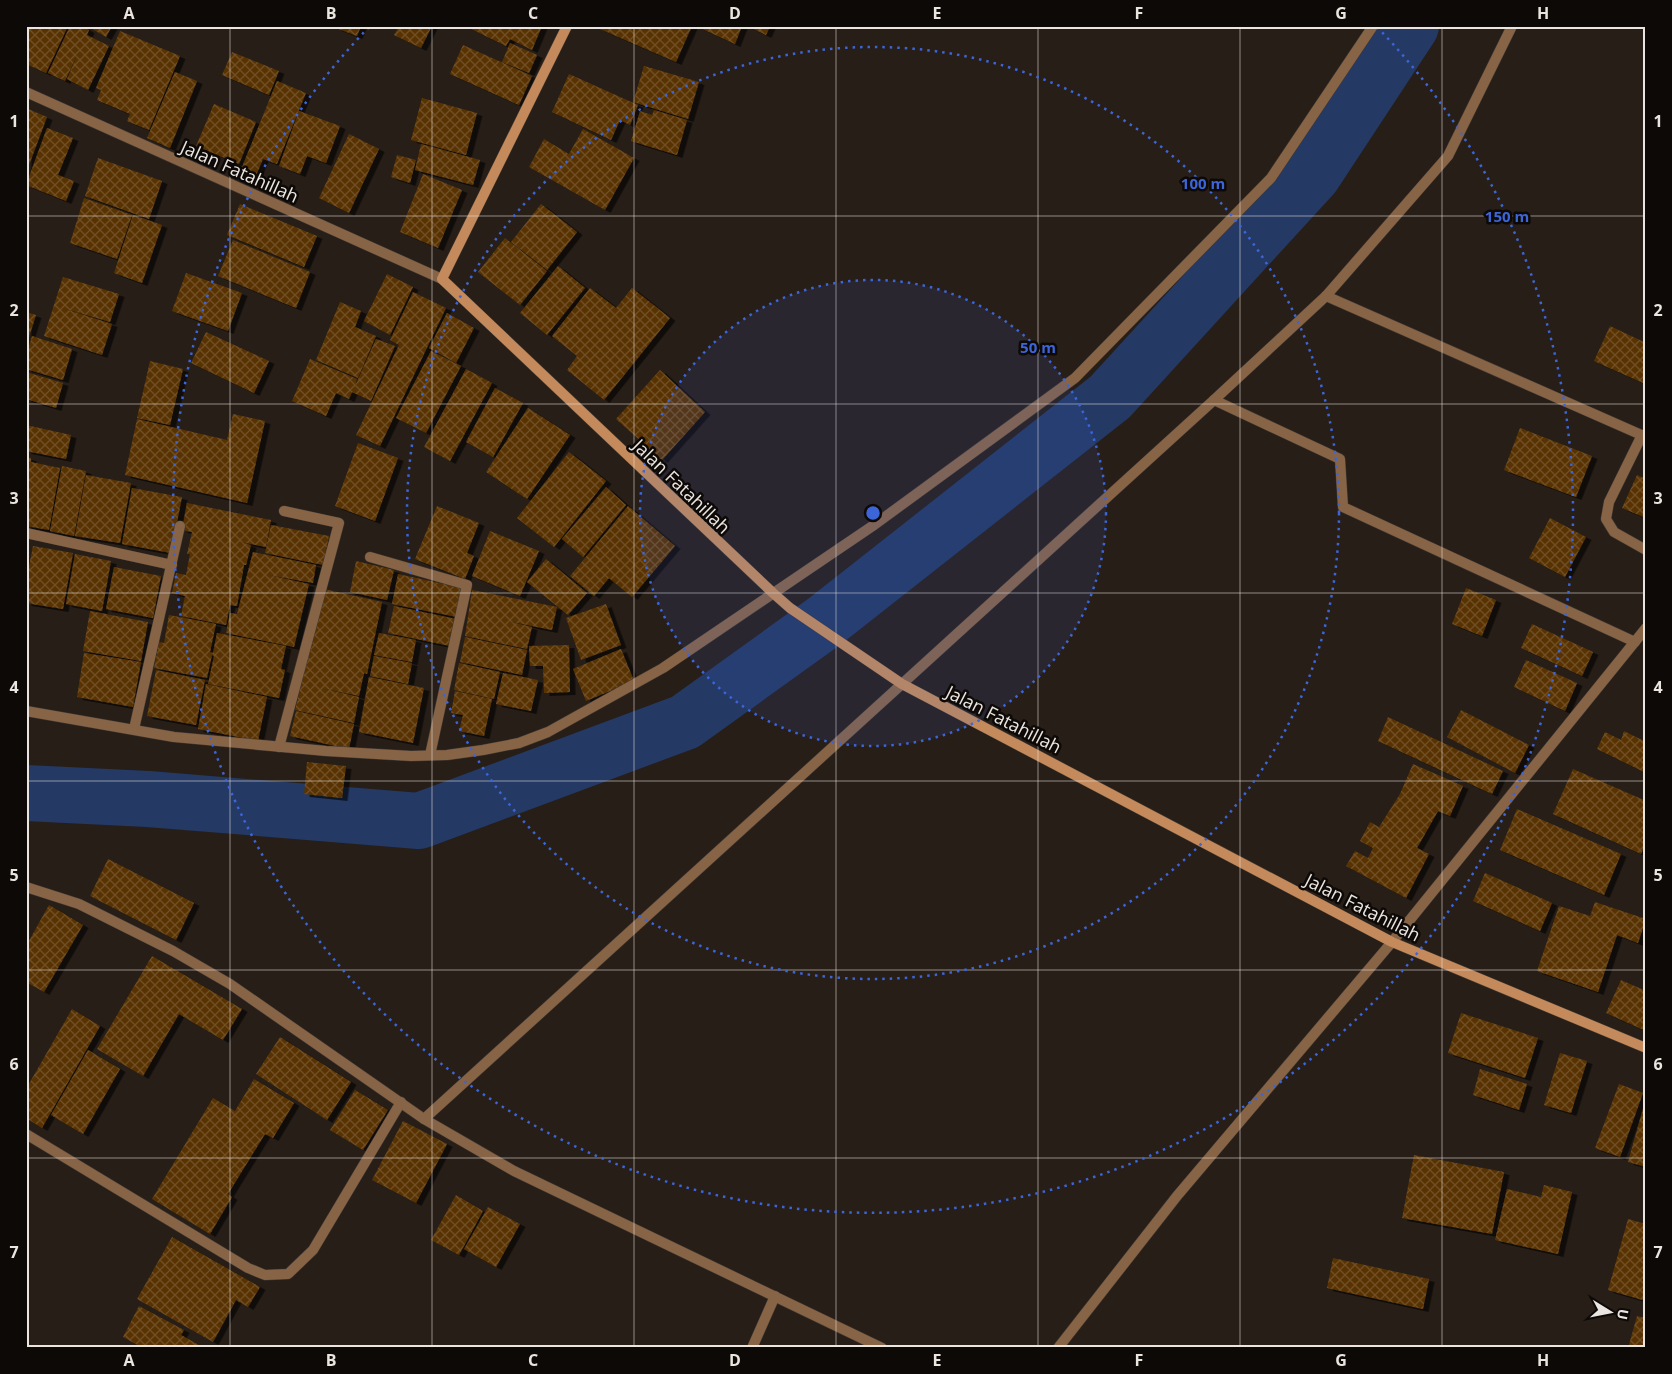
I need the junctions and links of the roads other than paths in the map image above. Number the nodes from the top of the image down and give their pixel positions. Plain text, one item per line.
1 (567, 26) edge
2 (1373, 26) edge
3 (1512, 26) edge
4 (26, 92) edge
5 (442, 279) junction
6 (1326, 296) junction
7 (1214, 400) junction
8 (1644, 436) edge
9 (284, 511) dead end
10 (180, 526) dead end
11 (26, 533) edge
12 (1646, 550) edge
13 (370, 557) dead end
14 (172, 565) junction
15 (773, 593) junction
16 (1646, 628) edge
17 (1635, 642) junction
18 (902, 684) junction
19 (26, 711) edge
20 (134, 729) junction
21 (279, 747) junction
22 (430, 755) junction
23 (26, 887) edge
24 (1392, 942) junction
25 (1646, 1048) edge
26 (401, 1102) junction
27 (424, 1119) junction
28 (26, 1134) edge
29 (775, 1296) junction
30 (752, 1348) edge
31 (882, 1348) edge
32 (1058, 1348) edge

1 - 5 street
2 - 15 street
3 - 6 street
4 - 5 street, Jalan Fatahillah
5 - 15 street, Jalan Fatahillah
6 - 7 street
6 - 8 street
7 - 17 street
7 - 18 street
8 - 12 street
9 - 21 street
10 - 14 street
11 - 14 street
13 - 22 street
14 - 20 street
15 - 18 street, Jalan Fatahillah
15 - 22 street
16 - 17 street
17 - 24 street
18 - 24 street, Jalan Fatahillah
18 - 27 street
19 - 20 street
20 - 21 street
21 - 22 street
23 - 26 street
24 - 25 street, Jalan Fatahillah
24 - 32 street
26 - 27 street
26 - 28 street
27 - 29 street
29 - 30 street
29 - 31 street

